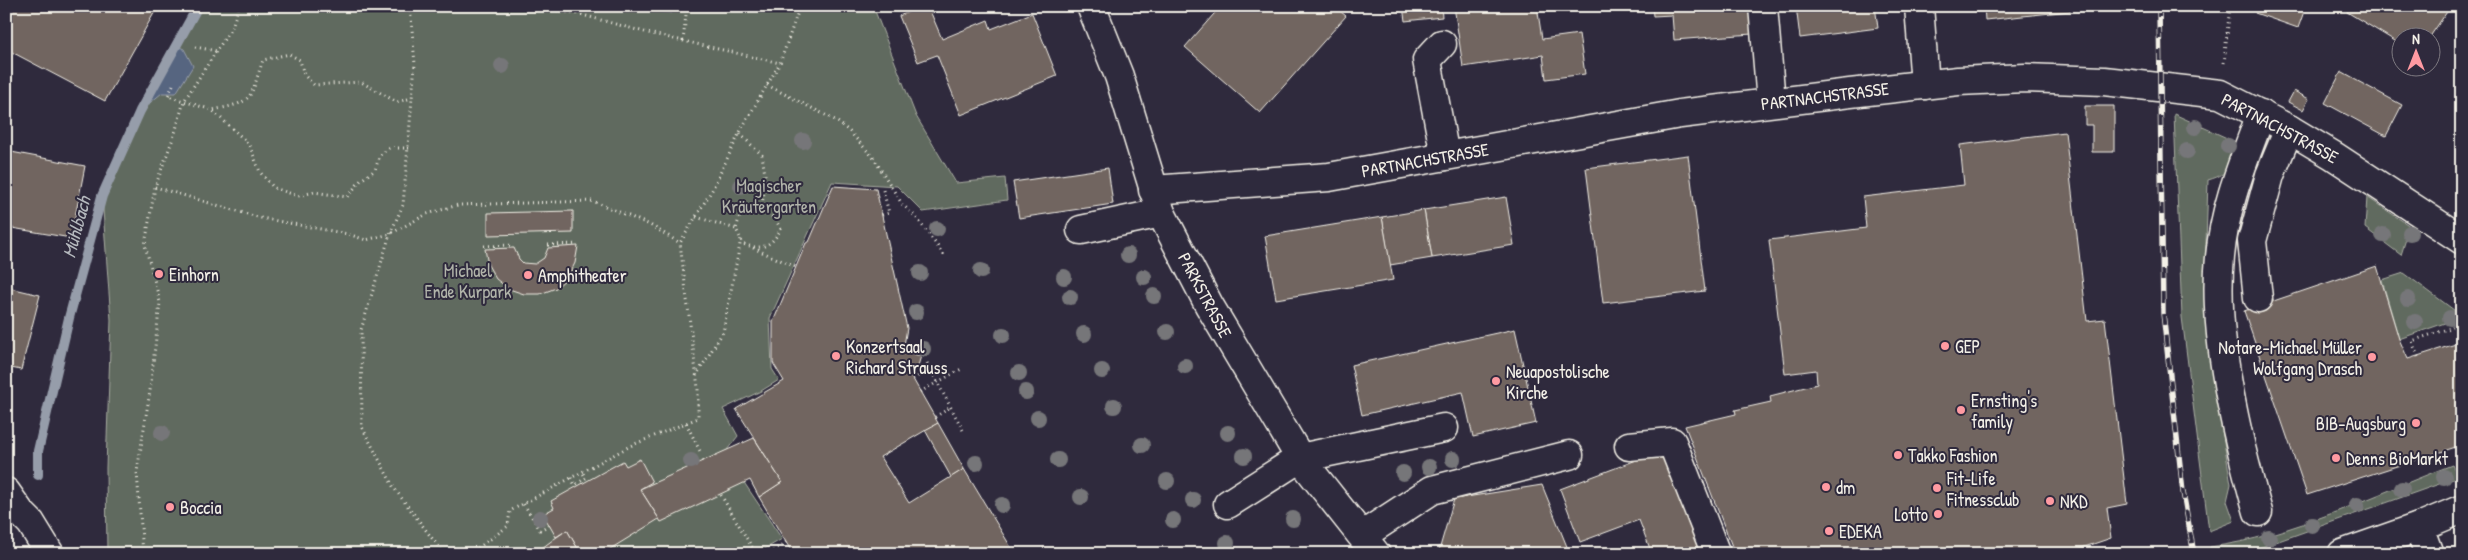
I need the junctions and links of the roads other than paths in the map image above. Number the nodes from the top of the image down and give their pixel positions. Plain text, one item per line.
1 (1091, 6) edge
2 (1763, 6) edge
3 (1919, 6) edge
4 (1442, 44) dead end
5 (1925, 84) junction
6 (1770, 102) junction
7 (2261, 114) junction
8 (2289, 129) junction
9 (1445, 156) junction
10 (1157, 201) junction
11 (1080, 230) dead end
12 (2462, 240) edge
13 (2258, 298) dead end
14 (1444, 428) dead end
15 (1629, 446) dead end
16 (1568, 456) dead end
17 (1300, 458) junction
18 (6, 492) edge
19 (1228, 504) dead end
20 (2462, 509) edge
21 (2258, 512) dead end
22 (2419, 527) junction
23 (1369, 544) edge
24 (50, 554) edge
25 (1716, 554) edge
26 (2342, 554) edge
27 (2429, 554) edge

1 - 10 street, PARKSTRASSE
2 - 6 street
3 - 5 street
4 - 9 street
5 - 6 street, PARTNACHSTRASSE
5 - 7 street, PARTNACHSTRASSE
6 - 9 street, PARTNACHSTRASSE
7 - 8 street, PARTNACHSTRASSE
7 - 21 street
8 - 12 street, PARTNACHSTRASSE
8 - 13 street
9 - 10 street, PARTNACHSTRASSE
10 - 11 street, PARTNACHSTRASSE
10 - 17 street, PARKSTRASSE
14 - 17 street
15 - 25 street
16 - 23 street
17 - 19 street
17 - 23 street, PARKSTRASSE
18 - 24 street
20 - 22 street
22 - 26 street
22 - 27 street

